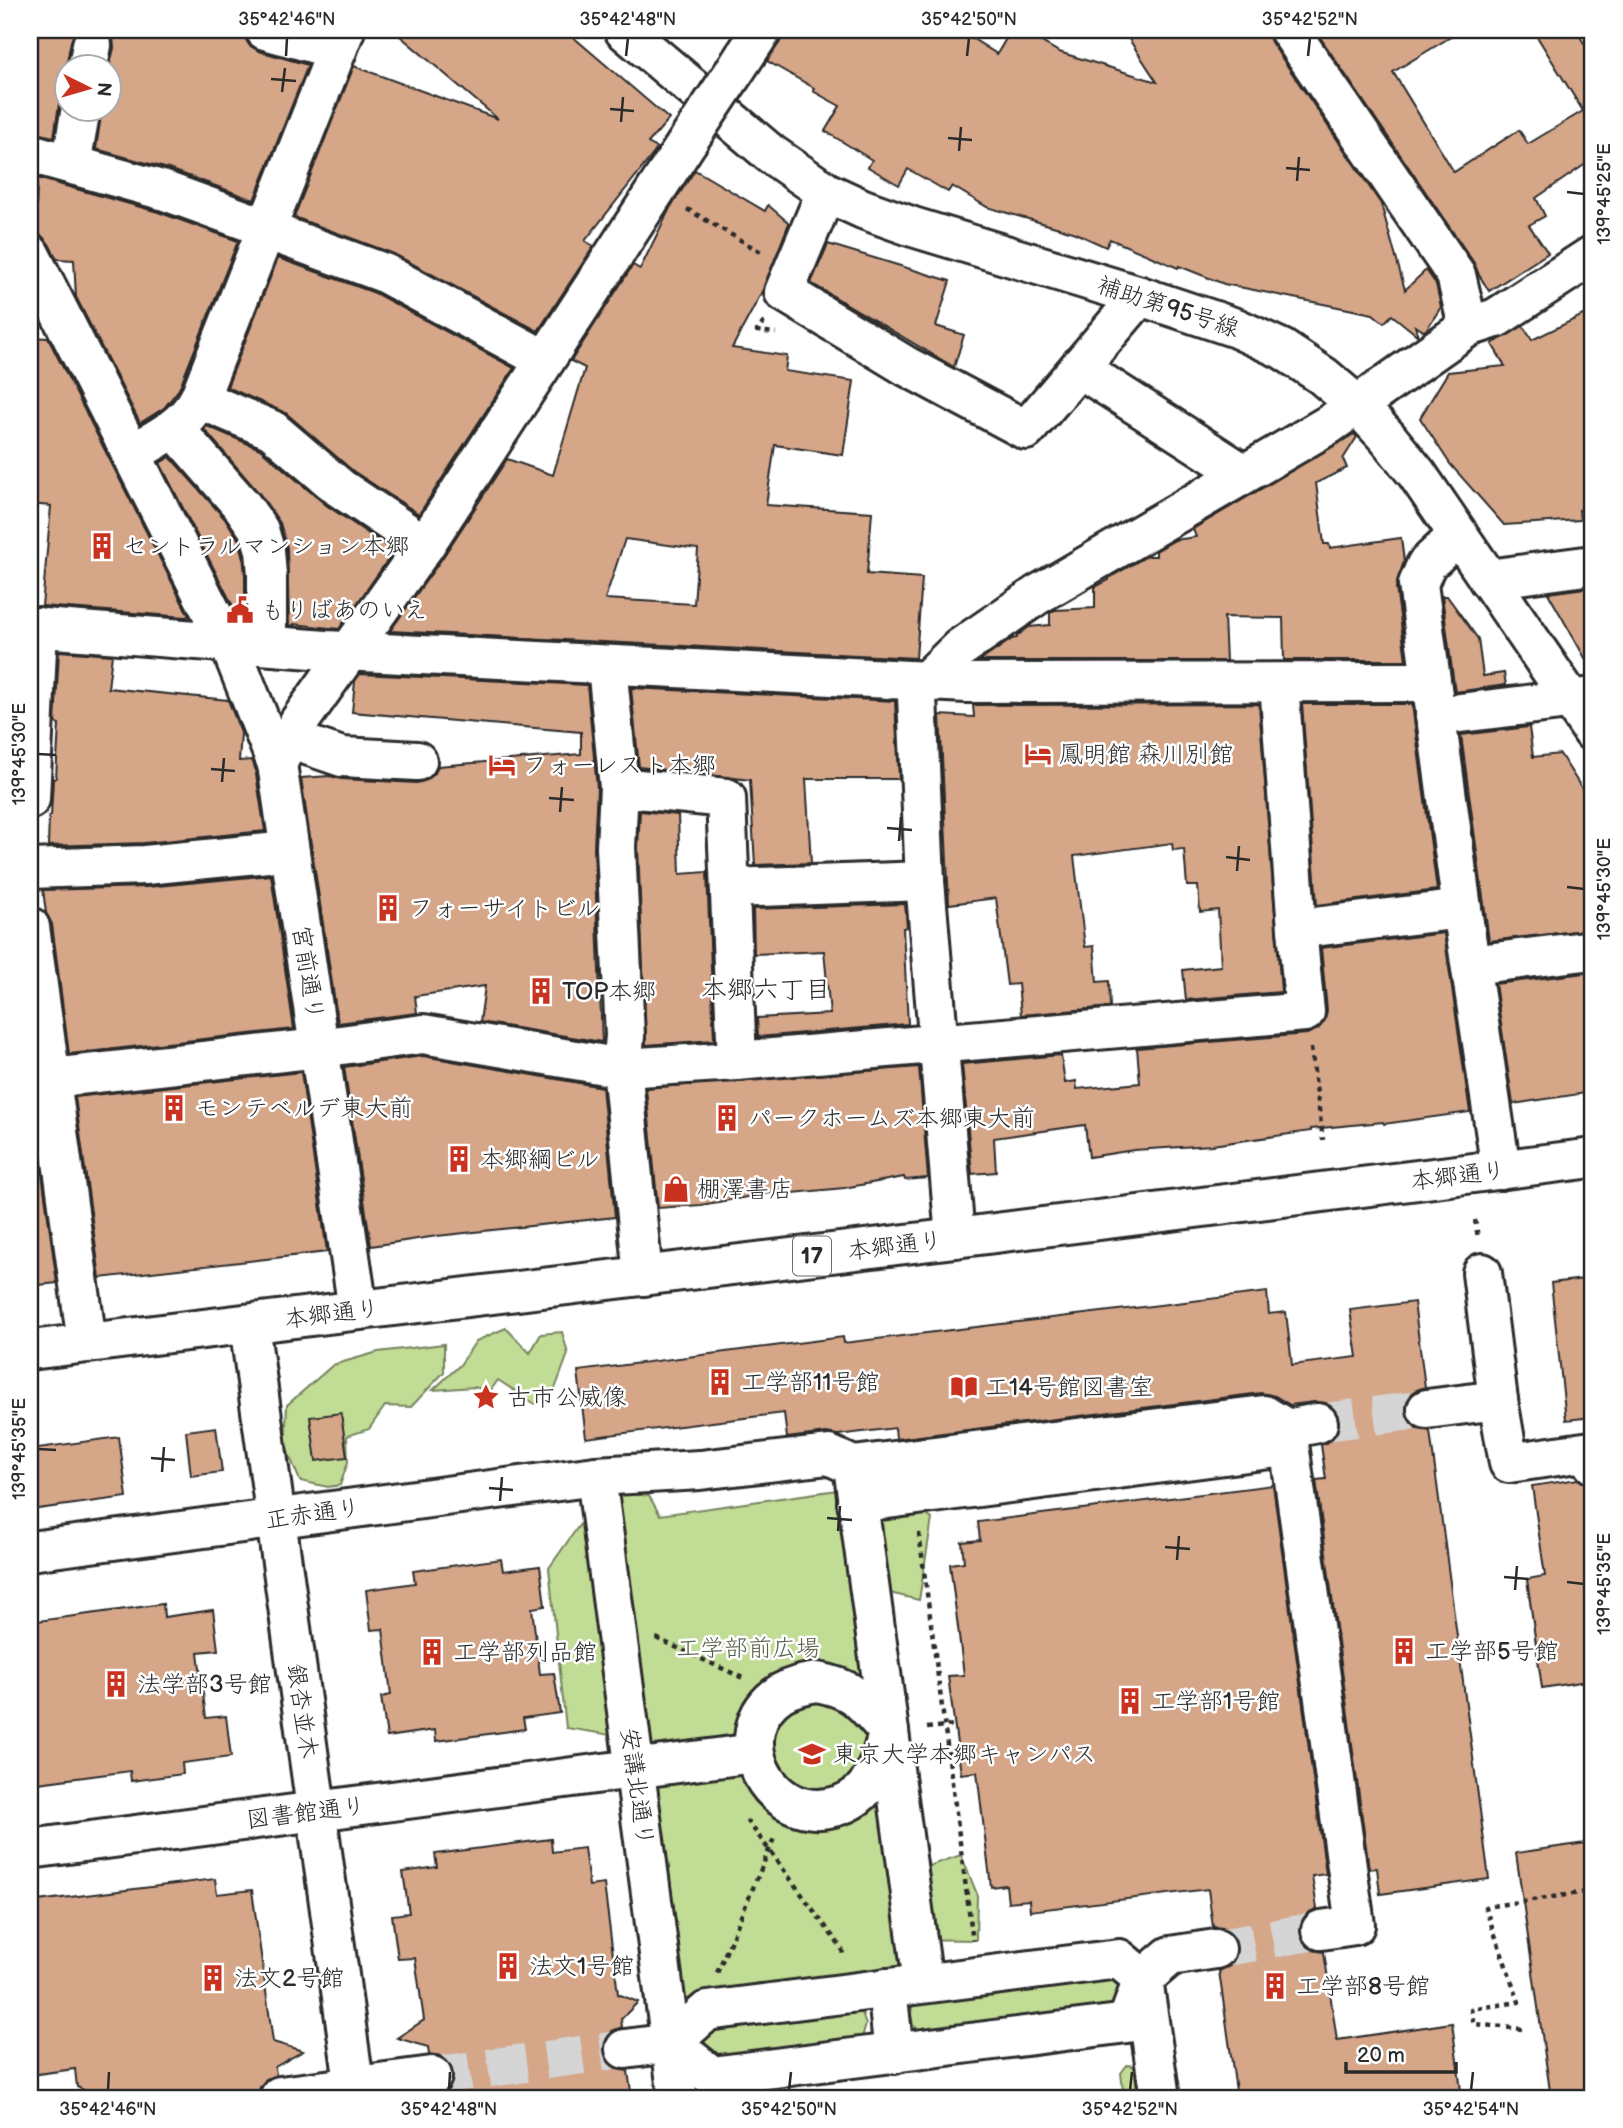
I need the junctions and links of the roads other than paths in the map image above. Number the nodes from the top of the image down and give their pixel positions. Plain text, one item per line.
1 (265, 30) edge
2 (624, 30) edge
3 (762, 30) edge
4 (1296, 32) edge
5 (341, 40) edge
6 (78, 122) edge
7 (30, 153) edge
8 (71, 164) junction
9 (826, 192) junction
10 (265, 230) junction
11 (30, 254) edge
12 (1593, 255) edge
13 (1140, 296) junction
14 (1468, 327) junction
15 (545, 360) junction
16 (1079, 368) junction
17 (199, 399) junction
18 (1357, 405) junction
19 (174, 428) junction
20 (131, 454) junction
21 (1244, 474) junction
22 (1458, 535) junction
23 (425, 545) junction
24 (1593, 565) edge
25 (1488, 579) junction
26 (34, 627) edge
27 (229, 643) junction
28 (267, 645) junction
29 (348, 650) junction
30 (607, 666) junction
31 (932, 680) junction
32 (1279, 683) junction
33 (1582, 698) edge
34 (1433, 699) junction
35 (1593, 732) edge
36 (283, 751) junction
37 (417, 761) dead end
38 (619, 787) junction
39 (30, 799) edge
40 (289, 851) junction
41 (30, 869) edge
42 (925, 880) junction
43 (730, 888) junction
44 (1462, 909) junction
45 (30, 927) edge
46 (1297, 929) junction
47 (1593, 950) edge
48 (1471, 965) junction
49 (938, 1044) junction
50 (319, 1048) junction
51 (737, 1061) junction
52 (622, 1068) junction
53 (52, 1078) junction
54 (1593, 1157) edge
55 (1501, 1170) junction
56 (955, 1238) junction
57 (1482, 1273) dead end
58 (643, 1276) junction
59 (358, 1310) junction
60 (249, 1324) junction
61 (87, 1343) junction
62 (30, 1350) edge
63 (1498, 1399) junction
64 (1427, 1409) tunnel mouth
65 (1303, 1426) junction
66 (1593, 1464) edge
67 (596, 1476) junction
68 (855, 1484) junction
69 (276, 1519) junction
70 (30, 1551) edge
71 (889, 1732) junction
72 (754, 1753) junction
73 (635, 1770) junction
74 (316, 1811) junction
75 (30, 1849) edge
76 (1321, 1930) tunnel mouth
77 (1216, 1949) tunnel mouth
78 (1143, 1979) junction
79 (887, 1988) junction
80 (671, 2043) junction
81 (625, 2049) tunnel mouth
82 (894, 2054) junction
83 (432, 2076) tunnel mouth
84 (355, 2092) edge
85 (280, 2096) dead end
86 (678, 2098) edge
87 (1160, 2098) edge

1 - 5 main road
2 - 9 main road, 補助第95号線
3 - 15 main road, bridge
4 - 14 main road
5 - 10 main road
6 - 8 main road
7 - 8 main road
8 - 10 main road
9 - 13 main road, 補助第95号線
9 - 16 main road
10 - 15 main road
10 - 17 main road
11 - 20 main road, 宮前通り
12 - 14 main road
13 - 16 main road
13 - 18 main road, 補助第95号線
14 - 18 main road
15 - 23 main road
16 - 21 main road
17 - 19 main road
17 - 23 main road
18 - 21 main road
18 - 22 main road, 補助第95号線
19 - 20 main road
19 - 28 main road
20 - 27 main road, 宮前通り
21 - 31 main road
22 - 25 main road, 補助第95号線
22 - 34 main road
23 - 29 main road
24 - 25 main road
25 - 33 main road, 補助第95号線
26 - 27 main road
26 - 39 main road
27 - 28 main road
27 - 36 main road, 宮前通り
28 - 29 main road
29 - 30 main road
29 - 36 main road
30 - 31 main road
30 - 38 main road
31 - 32 main road
31 - 42 main road
32 - 34 main road
32 - 46 main road
33 - 34 main road
33 - 35 main road, 補助第95号線
34 - 44 main road
36 - 37 main road
36 - 40 main road, 宮前通り
38 - 43 main road
38 - 52 main road
40 - 41 main road
40 - 50 main road, 宮前通り
42 - 43 main road
42 - 49 main road
43 - 51 main road
44 - 46 main road
44 - 48 main road
45 - 53 main road
46 - 49 main road
47 - 48 main road
48 - 55 main road
49 - 51 main road
49 - 56 main road
50 - 52 main road
50 - 53 main road
50 - 59 main road, 宮前通り
51 - 52 main road
52 - 58 main road
53 - 61 main road
54 - 55 main road, 本郷通り / 17
55 - 56 main road, 本郷通り / 17
56 - 58 main road, 本郷通り / 17
57 - 63 main road
58 - 59 main road, 本郷通り / 17
59 - 60 main road, 本郷通り / 17
60 - 61 main road, 本郷通り / 17
60 - 69 main road, 銀杏並木
61 - 62 main road, 本郷通り / 17
63 - 64 main road
63 - 66 main road
65 - 68 main road
65 - 68 main road
65 - 76 main road
67 - 68 main road, 正赤通り
67 - 69 main road, 正赤通り
67 - 73 main road, 安講北通り
68 - 71 main road
69 - 70 main road, 正赤通り
69 - 74 main road, 銀杏並木
71 - 72 main road
71 - 72 main road
71 - 79 main road
72 - 73 main road, 図書館通り
73 - 74 main road, 図書館通り
73 - 80 main road, 安講北通り
74 - 75 main road, 図書館通り
74 - 84 main road, 銀杏並木
77 - 78 main road
78 - 79 main road
78 - 82 main road
78 - 87 main road
79 - 80 main road
79 - 82 main road
80 - 81 main road
80 - 82 main road
80 - 86 main road, 安講北通り
83 - 84 main road
84 - 85 main road

